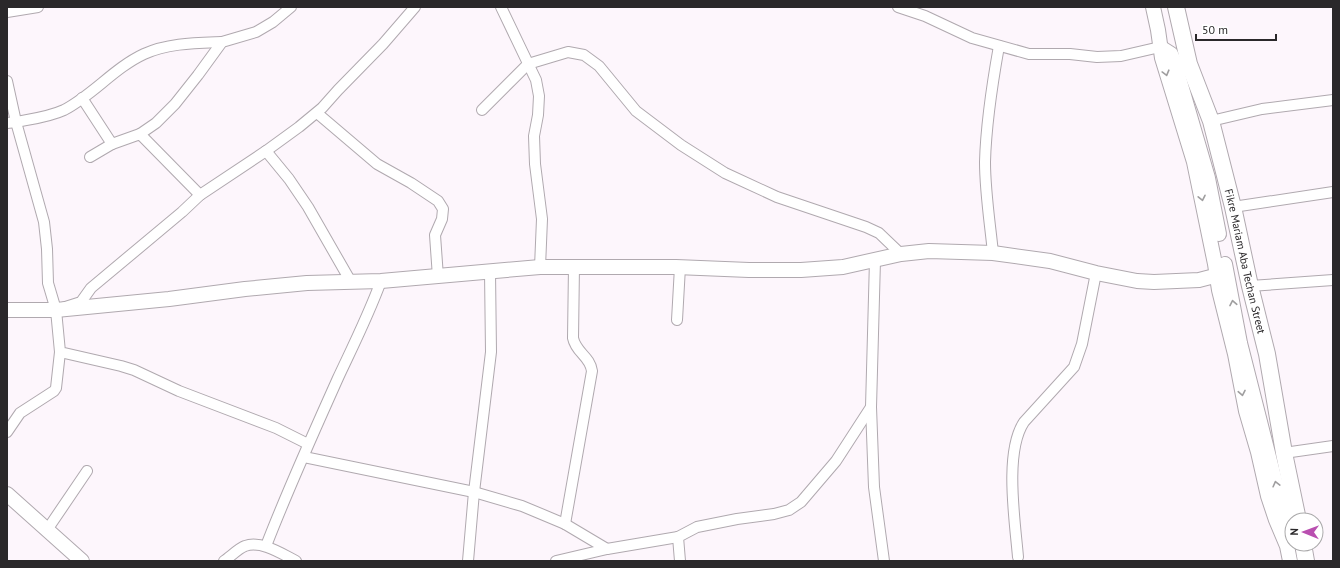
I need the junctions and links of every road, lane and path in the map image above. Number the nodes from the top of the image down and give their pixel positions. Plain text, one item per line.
1 (38, 7) edge
2 (291, 7) edge
3 (415, 7) edge
4 (501, 7) edge
5 (898, 7) edge
6 (1153, 7) edge
7 (1176, 7) edge
8 (7, 12) edge
9 (222, 42) junction
10 (999, 46) junction
11 (1160, 47) junction
12 (528, 64) junction
13 (7, 81) edge
14 (82, 98) junction
15 (1333, 100) edge
16 (482, 110) dead end
17 (317, 113) junction
18 (1211, 121) junction
19 (12, 123) edge
20 (140, 134) junction
21 (112, 144) junction
22 (266, 151) junction
23 (90, 158) dead end
24 (1333, 192) edge
25 (200, 195) junction
26 (1233, 207) junction
27 (901, 254) junction
28 (993, 254) junction
29 (874, 260) junction
30 (574, 266) junction
31 (540, 267) junction
32 (680, 268) junction
33 (490, 272) junction
34 (1096, 273) junction
35 (1222, 275) junction
36 (438, 276) junction
37 (1333, 280) edge
38 (381, 281) junction
39 (351, 282) junction
40 (1250, 286) junction
41 (7, 310) edge
42 (56, 310) junction
43 (677, 320) dead end
44 (60, 352) junction
45 (871, 407) junction
46 (7, 432) edge
47 (308, 444) junction
48 (1333, 446) edge
49 (1284, 453) junction
50 (304, 457) junction
51 (87, 471) dead end
52 (474, 492) junction
53 (7, 494) edge
54 (1285, 512) edge
55 (1287, 512) edge
56 (565, 524) junction
57 (47, 530) junction
58 (678, 537) junction
59 (266, 546) junction
60 (607, 549) junction
61 (1018, 557) dead end
62 (82, 561) edge
63 (224, 561) edge
64 (296, 561) edge
65 (468, 561) edge
66 (556, 561) edge
67 (680, 561) edge
68 (884, 561) edge

1 - 8 street
2 - 9 street
3 - 17 street
4 - 12 street
5 - 10 street
6 - 11 street
7 - 18 main road, Fikre Mariam Aba Techan Street
9 - 14 street
9 - 20 street
10 - 11 street
10 - 28 street
11 - 35 street
12 - 16 street
12 - 27 street
12 - 31 street
13 - 19 street
14 - 19 street
14 - 21 street
15 - 18 street
17 - 22 street
17 - 36 street
18 - 26 main road, Fikre Mariam Aba Techan Street
19 - 42 street
20 - 21 street
20 - 25 street
21 - 23 street
22 - 25 street
22 - 39 street
24 - 26 street
25 - 42 street
26 - 40 main road, Fikre Mariam Aba Techan Street
27 - 28 street
27 - 29 street
28 - 34 street
29 - 32 street
29 - 45 street
30 - 31 street
30 - 32 street
30 - 56 street
31 - 33 street
32 - 43 street
33 - 36 street
33 - 52 street
34 - 35 street
34 - 61 street
35 - 54 street
36 - 38 street
37 - 40 street
38 - 39 street
38 - 47 street
39 - 42 street
40 - 49 main road, Fikre Mariam Aba Techan Street
41 - 42 street
42 - 44 street
44 - 46 street
44 - 47 street
45 - 58 street
45 - 68 street
47 - 50 street
48 - 49 street
49 - 55 main road, Fikre Mariam Aba Techan Street
50 - 52 street
50 - 59 street
51 - 57 street
52 - 56 street
52 - 65 street
53 - 57 street
56 - 60 street
57 - 62 street
58 - 60 street
58 - 67 street
59 - 63 street
59 - 64 street
60 - 66 street

